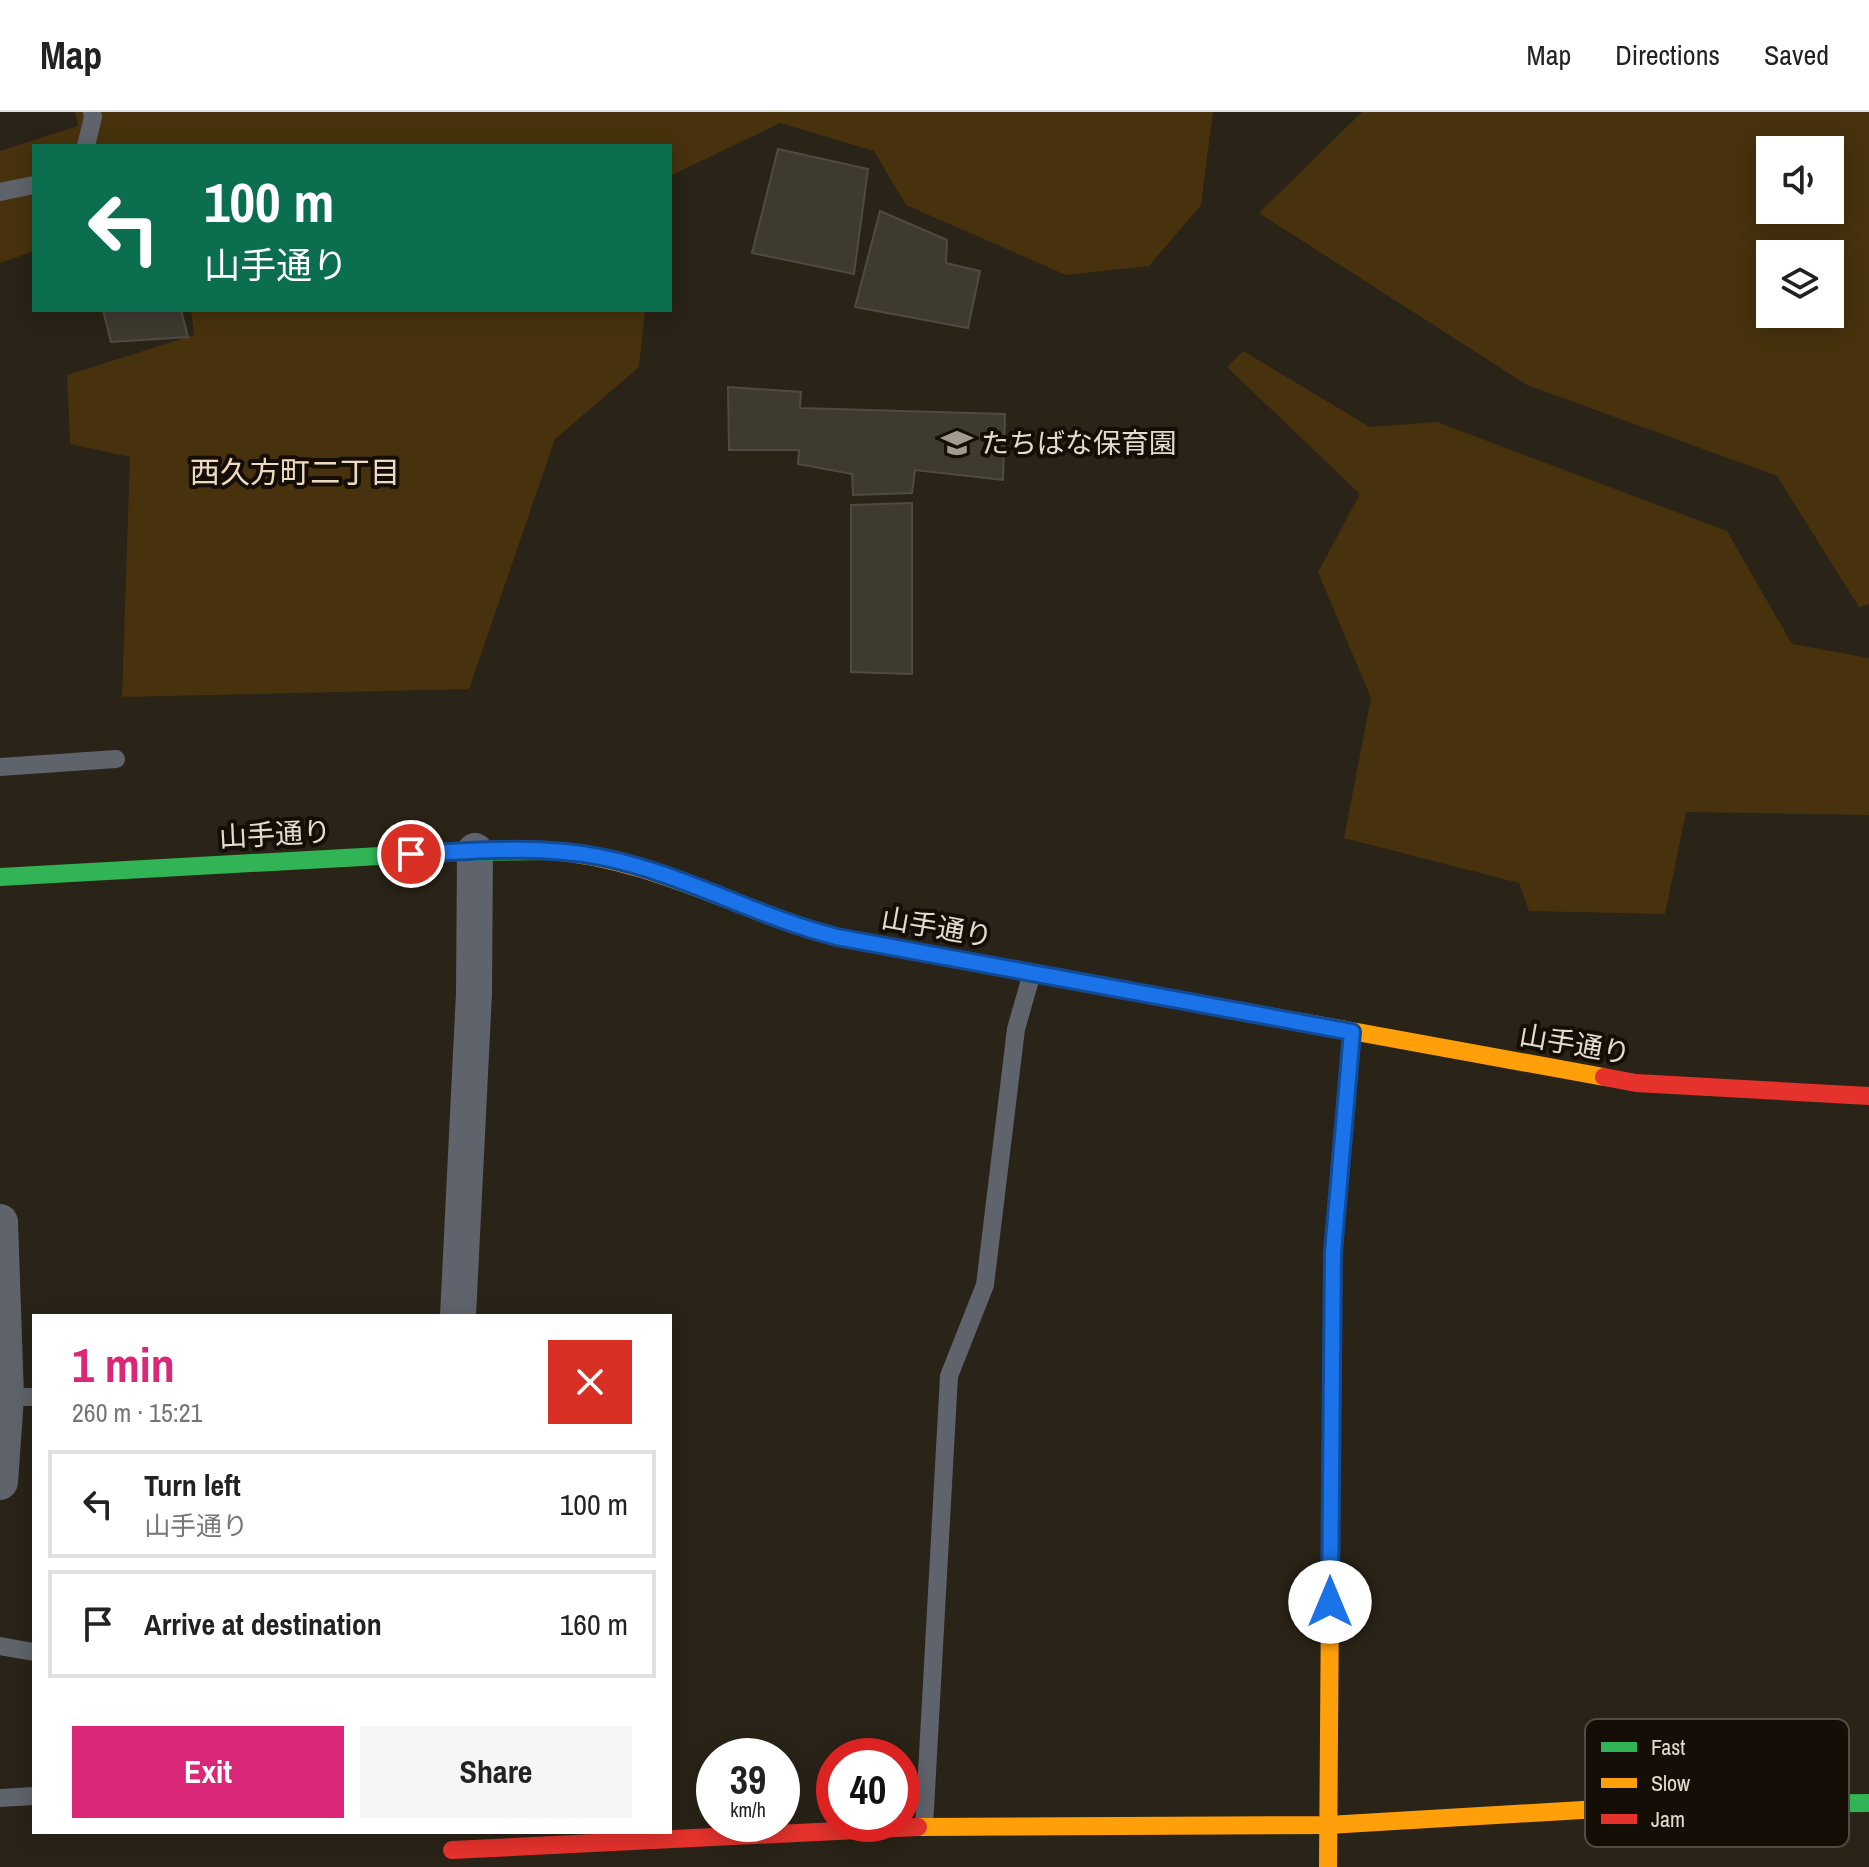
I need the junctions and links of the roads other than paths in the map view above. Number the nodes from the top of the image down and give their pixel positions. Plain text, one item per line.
1 (92, 112) edge
2 (86, 144) edge
3 (32, 185) edge
4 (0, 192) edge
5 (116, 759) dead end
6 (0, 767) edge
7 (475, 851) junction
8 (0, 877) edge
9 (1032, 973) junction
10 (1352, 1032) junction
11 (1869, 1096) edge
12 (0, 1222) edge
13 (458, 1314) edge
14 (20, 1397) edge
15 (0, 1482) edge
16 (0, 1646) edge
17 (32, 1652) edge
18 (32, 1796) edge
19 (0, 1798) edge
20 (1849, 1803) edge
21 (1869, 1803) edge
22 (1585, 1810) edge
23 (1328, 1825) junction
24 (924, 1827) junction
25 (452, 1850) edge
26 (1328, 1867) edge

1 - 2 lane
3 - 4 lane
5 - 6 lane
7 - 8 street, 山手通り
7 - 9 street, 山手通り
7 - 13 street
9 - 10 street, 山手通り
9 - 24 lane
10 - 11 street, 山手通り
10 - 23 street
12 - 14 street
14 - 15 street
16 - 17 lane
18 - 19 lane
20 - 21 street
22 - 23 street
23 - 24 street
23 - 26 street
24 - 25 street

